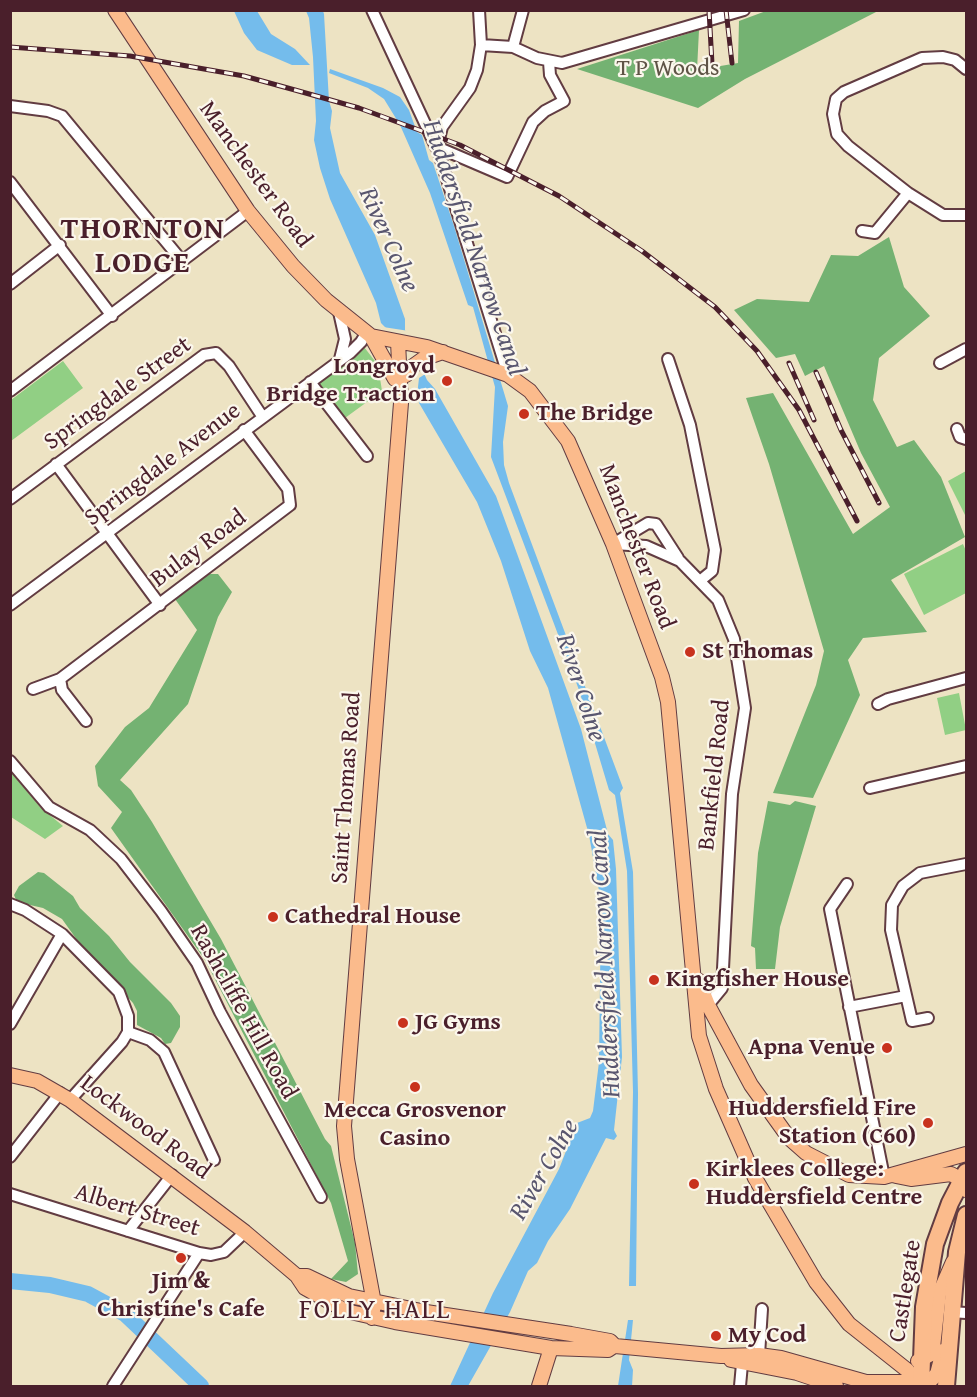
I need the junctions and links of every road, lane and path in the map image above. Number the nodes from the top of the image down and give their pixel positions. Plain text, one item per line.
1 (116, 10) edge
2 (372, 10) edge
3 (479, 10) edge
4 (523, 10) edge
5 (744, 10) edge
6 (480, 45) junction
7 (513, 47) junction
8 (549, 62) junction
9 (966, 69) edge
10 (10, 106) edge
11 (436, 147) junction
12 (10, 182) edge
13 (908, 193) junction
14 (248, 211) junction
15 (966, 215) edge
16 (862, 231) dead end
17 (60, 245) junction
18 (182, 261) junction
19 (10, 284) edge
20 (339, 312) junction
21 (112, 316) junction
22 (368, 335) junction
23 (403, 343) junction
24 (966, 349) edge
25 (443, 352) junction
26 (340, 359) junction
27 (668, 359) dead end
28 (940, 363) dead end
29 (406, 375) junction
30 (505, 375) junction
31 (310, 382) junction
32 (10, 391) edge
33 (400, 398) junction
34 (262, 416) junction
35 (957, 429) dead end
36 (244, 430) junction
37 (966, 438) edge
38 (367, 456) dead end
39 (56, 464) junction
40 (10, 499) edge
41 (107, 533) junction
42 (613, 544) junction
43 (680, 561) junction
44 (701, 580) junction
45 (160, 604) junction
46 (10, 605) edge
47 (966, 678) edge
48 (60, 679) junction
49 (33, 689) dead end
50 (878, 704) dead end
51 (86, 721) dead end
52 (10, 761) edge
53 (966, 766) edge
54 (870, 788) dead end
55 (966, 864) edge
56 (847, 884) dead end
57 (10, 904) edge
58 (62, 934) junction
59 (696, 975) junction
60 (906, 996) junction
61 (708, 1005) junction
62 (849, 1007) junction
63 (928, 1018) dead end
64 (10, 1024) edge
65 (128, 1032) junction
66 (707, 1063) junction
67 (10, 1075) edge
68 (65, 1096) junction
69 (966, 1154) edge
70 (10, 1157) edge
71 (214, 1160) dead end
72 (172, 1174) junction
73 (889, 1176) junction
74 (965, 1181) edge
75 (10, 1194) edge
76 (321, 1197) dead end
77 (966, 1215) edge
78 (128, 1230) junction
79 (245, 1232) junction
80 (957, 1252) junction
81 (199, 1253) junction
82 (297, 1276) junction
83 (370, 1278) junction
84 (349, 1296) junction
85 (374, 1303) junction
86 (762, 1309) dead end
87 (956, 1314) edge
88 (372, 1318) junction
89 (472, 1324) junction
90 (522, 1327) junction
91 (501, 1331) junction
92 (615, 1346) junction
93 (551, 1348) junction
94 (759, 1355) junction
95 (721, 1356) junction
96 (742, 1364) junction
97 (909, 1364) junction
98 (889, 1383) junction
99 (113, 1386) edge
100 (539, 1386) edge
101 (740, 1386) edge
102 (836, 1386) edge
103 (920, 1386) edge
104 (946, 1386) edge

1 - 14 main road, Manchester Road
2 - 11 street
3 - 6 street
4 - 7 street
5 - 8 street
6 - 7 street
6 - 11 street
7 - 8 street
8 - 11 street
9 - 13 street
10 - 18 street
11 - 30 street
12 - 17 street
13 - 15 street
13 - 16 street
14 - 18 street
14 - 20 main road, Manchester Road
17 - 19 street
17 - 21 street
18 - 21 street
20 - 22 main road, Manchester Road
20 - 26 street
21 - 32 street
22 - 23 main road, Manchester Road
22 - 26 street, Springdale Avenue
22 - 33 main road
23 - 25 main road, Manchester Road
23 - 29 main road, Saint Thomas Road
23 - 33 main road, Saint Thomas Road
24 - 28 street
25 - 29 main road
25 - 30 main road, Manchester Road
26 - 31 street, Springdale Avenue
27 - 44 street
29 - 33 main road, Saint Thomas Road
30 - 42 main road, Manchester Road
31 - 34 street, Springdale Avenue
31 - 38 street
33 - 83 main road, Saint Thomas Road
34 - 36 street, Springdale Avenue
34 - 39 street, Springdale Street
35 - 37 street
36 - 41 street, Springdale Avenue
36 - 45 street, Bulay Road
39 - 40 street, Springdale Street
39 - 41 street
41 - 45 street
41 - 46 street, Springdale Avenue
42 - 43 street, Bankfield Road
42 - 43 street
42 - 59 main road, Manchester Road
43 - 44 street, Bankfield Road
44 - 61 street, Bankfield Road
45 - 48 street, Bulay Road
47 - 50 street
48 - 49 street, Bulay Road
48 - 51 street
52 - 76 street, Rashcliffe Hill Road
53 - 54 street
55 - 60 street
56 - 62 street
57 - 58 street
58 - 64 street
58 - 65 street
59 - 61 main road
59 - 66 main road, Manchester Road
60 - 62 street
60 - 63 street
61 - 66 main road
61 - 73 main road
62 - 73 street
65 - 68 street
65 - 71 street
66 - 97 main road, Manchester Road
67 - 68 main road, Lockwood Road
68 - 70 street
68 - 72 main road, Lockwood Road
69 - 73 main road
72 - 78 street
72 - 79 main road, Lockwood Road
73 - 74 main road
74 - 97 highway, Castlegate
75 - 78 street, Albert Street
77 - 80 highway, Castlegate
78 - 81 street, Albert Street
79 - 81 street, Albert Street
79 - 82 main road
80 - 87 highway, Castlegate
80 - 97 main road
81 - 99 street
82 - 84 main road
82 - 88 main road
83 - 84 main road
83 - 85 main road, Saint Thomas Road
84 - 85 main road
85 - 88 main road, Saint Thomas Road
85 - 89 main road
86 - 94 street
87 - 103 main road
87 - 104 highway, Castlegate
88 - 89 main road
89 - 91 main road
90 - 91 main road
90 - 92 main road
90 - 93 main road
91 - 93 main road
92 - 93 main road
92 - 95 main road
93 - 100 main road
94 - 95 main road
94 - 98 main road
95 - 96 main road
96 - 101 street
96 - 102 main road
97 - 98 main road
97 - 103 highway, Castlegate
98 - 103 main road

